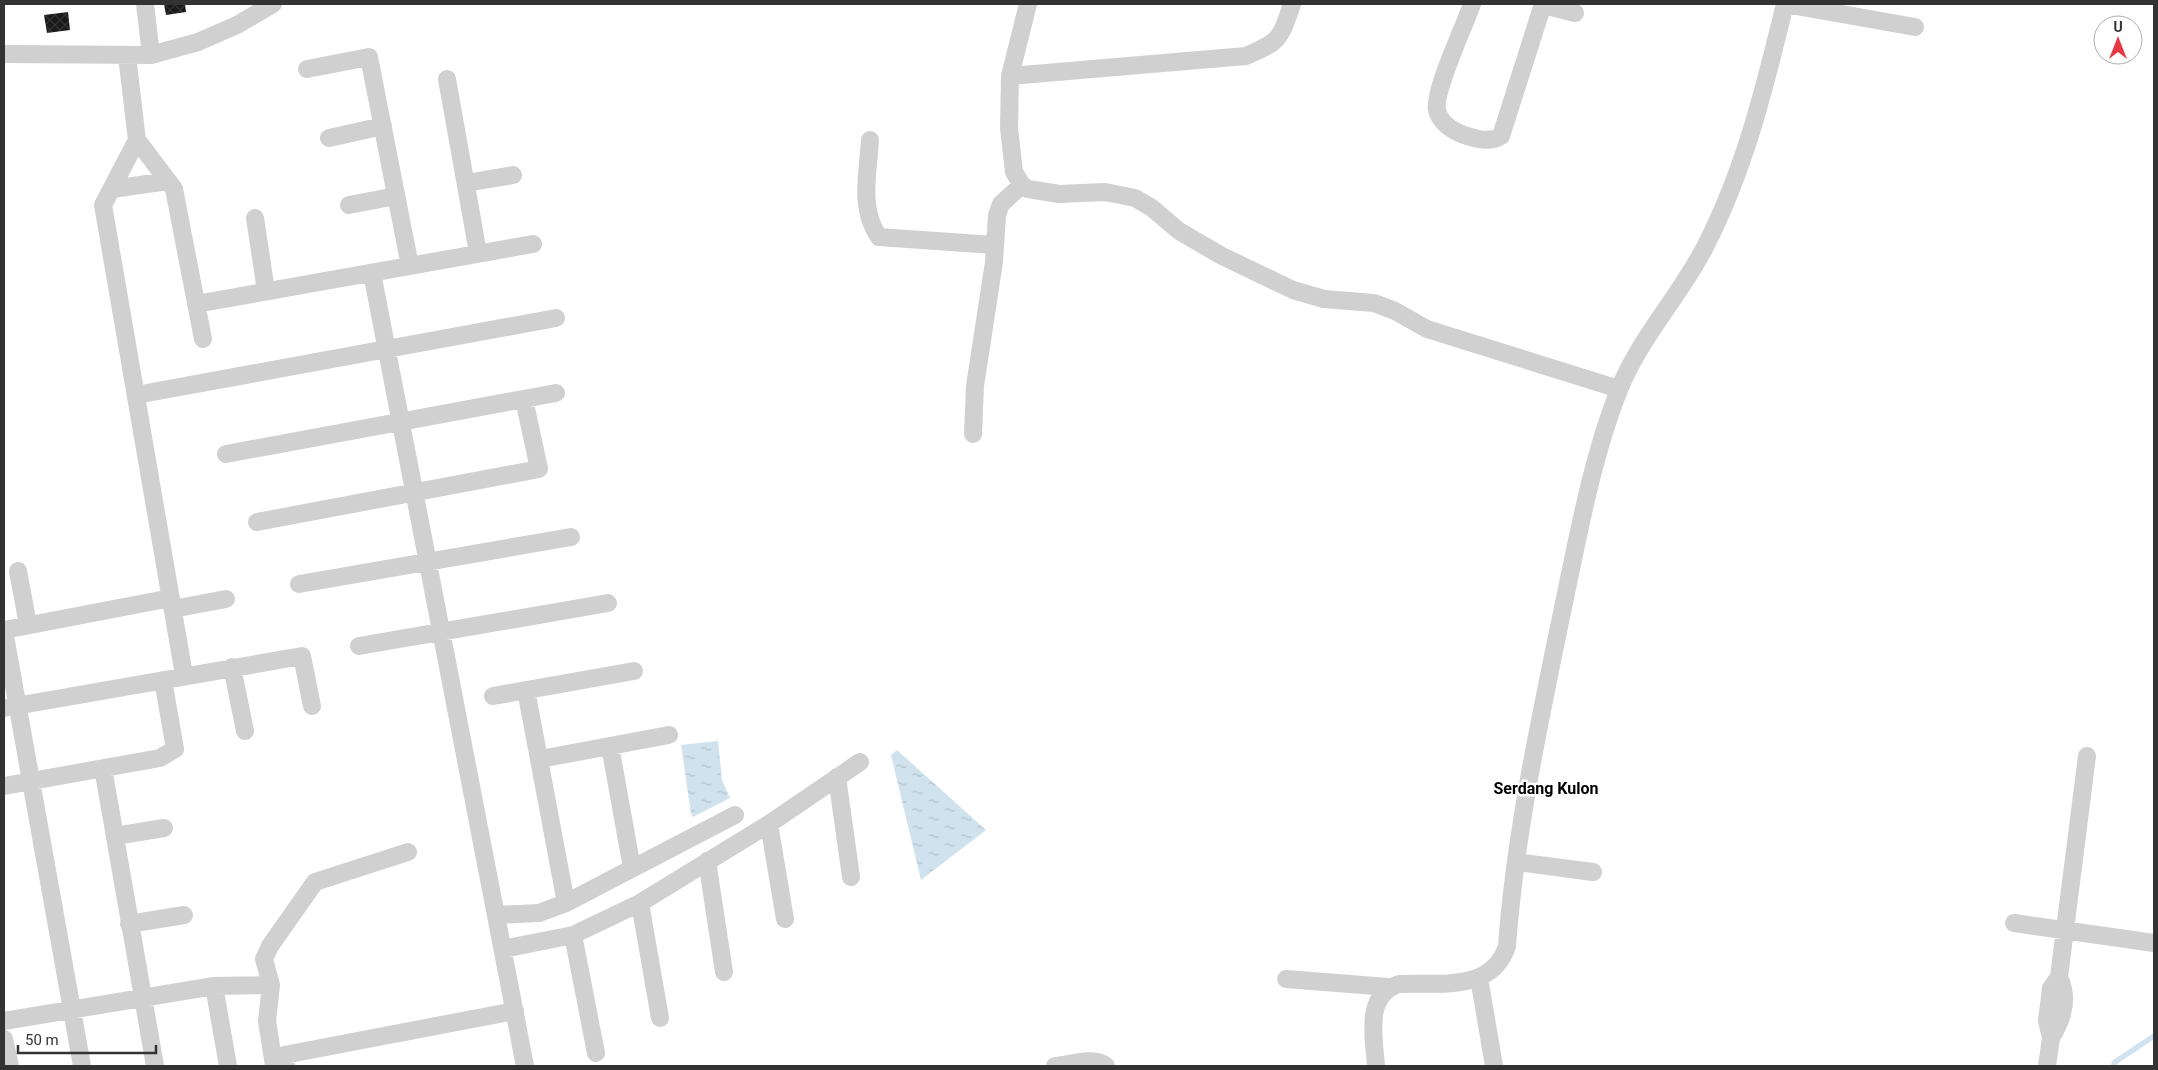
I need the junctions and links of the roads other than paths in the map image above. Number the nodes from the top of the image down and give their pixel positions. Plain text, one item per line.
1 (145, 4) edge
2 (273, 4) edge
3 (1028, 4) edge
4 (1292, 4) edge
5 (1472, 4) edge
6 (1543, 4) edge
7 (1785, 4) edge
8 (1575, 13) dead end
9 (1915, 27) dead end
10 (4, 54) edge
11 (151, 55) junction
12 (127, 56) junction
13 (307, 69) dead end
14 (1010, 76) junction
15 (447, 79) dead end
16 (383, 126) junction
17 (329, 138) dead end
18 (137, 140) junction
19 (870, 140) dead end
20 (513, 175) dead end
21 (168, 181) junction
22 (466, 183) junction
23 (1022, 185) junction
24 (112, 189) junction
25 (396, 196) junction
26 (349, 205) dead end
27 (255, 218) dead end
28 (533, 244) dead end
29 (994, 245) junction
30 (478, 253) junction
31 (410, 266) junction
32 (372, 272) junction
33 (266, 291) junction
34 (196, 304) junction
35 (556, 318) dead end
36 (203, 339) dead end
37 (386, 349) junction
38 (1619, 389) junction
39 (556, 393) dead end
40 (136, 395) junction
41 (524, 399) junction
42 (400, 422) junction
43 (973, 434) dead end
44 (226, 454) dead end
45 (414, 493) junction
46 (258, 522) dead end
47 (571, 537) dead end
48 (428, 562) junction
49 (18, 571) dead end
50 (299, 584) dead end
51 (226, 599) dead end
52 (172, 603) junction
53 (608, 603) dead end
54 (28, 625) junction
55 (4, 630) edge
56 (441, 632) junction
57 (359, 646) dead end
58 (232, 667) junction
59 (634, 670) dead end
60 (184, 675) junction
61 (162, 680) junction
62 (526, 690) junction
63 (493, 696) dead end
64 (312, 706) dead end
65 (11, 707) edge
66 (245, 731) dead end
67 (669, 735) dead end
68 (610, 746) junction
69 (2087, 756) dead end
70 (540, 759) junction
71 (860, 762) dead end
72 (103, 768) junction
73 (837, 777) junction
74 (31, 781) junction
75 (4, 786) edge
76 (734, 815) dead end
77 (768, 824) junction
78 (164, 828) dead end
79 (115, 836) junction
80 (408, 852) dead end
81 (707, 862) junction
82 (1516, 862) junction
83 (632, 868) junction
84 (1593, 872) dead end
85 (851, 877) dead end
86 (566, 903) junction
87 (640, 903) junction
88 (184, 915) dead end
89 (496, 915) junction
90 (785, 919) dead end
91 (2014, 923) dead end
92 (129, 924) junction
93 (2065, 930) junction
94 (573, 935) junction
95 (2154, 943) edge
96 (502, 949) junction
97 (724, 972) dead end
98 (1479, 978) junction
99 (1286, 979) dead end
100 (271, 985) junction
101 (214, 986) junction
102 (1388, 987) junction
103 (142, 998) junction
104 (71, 1010) junction
105 (515, 1011) junction
106 (660, 1018) dead end
107 (4, 1021) edge
108 (4, 1039) edge
109 (596, 1053) dead end
110 (10, 1066) edge
111 (82, 1066) edge
112 (155, 1066) edge
113 (228, 1066) edge
114 (274, 1066) edge
115 (286, 1066) edge
116 (525, 1066) edge
117 (1055, 1066) edge
118 (1106, 1066) edge
119 (1376, 1066) edge
120 (1494, 1066) edge
121 (2047, 1066) edge

1 - 11 street
2 - 11 street
3 - 14 street
4 - 14 street
5 - 6 street
6 - 8 street
7 - 9 street
7 - 38 street
10 - 12 street
11 - 12 street
12 - 18 street
13 - 16 street
14 - 23 street
15 - 22 street
16 - 17 street
16 - 25 street
18 - 21 street
18 - 24 street
19 - 29 street
20 - 22 street
21 - 24 street
21 - 34 street
22 - 30 street
23 - 29 street
23 - 38 street
24 - 40 street
25 - 26 street
25 - 31 street
27 - 33 street
28 - 30 street
29 - 43 street
30 - 31 street
31 - 32 street
32 - 33 street
32 - 37 street
33 - 34 street
34 - 36 street
35 - 37 street
37 - 40 street
37 - 42 street
38 - 82 street
39 - 41 street
40 - 52 street
41 - 42 street
41 - 45 street
42 - 44 street
42 - 45 street
45 - 46 street
45 - 48 street
47 - 48 street
48 - 50 street
48 - 56 street
49 - 54 street
51 - 52 street
52 - 54 street
52 - 60 street
53 - 56 street
54 - 55 street
55 - 65 street
56 - 57 street
56 - 89 street
58 - 60 street
58 - 64 street
58 - 66 street
59 - 62 street
60 - 61 street
61 - 65 street
61 - 72 street
62 - 63 street
62 - 70 street
65 - 74 street
67 - 68 street
68 - 70 street
68 - 83 street
69 - 93 street
70 - 86 street
71 - 73 street
72 - 74 street
72 - 79 street
73 - 77 street
73 - 85 street
74 - 75 street
74 - 104 street
76 - 83 street
77 - 81 street
77 - 90 street
78 - 79 street
79 - 92 street
80 - 100 street
81 - 87 street
81 - 97 street
82 - 84 street
82 - 98 street
83 - 86 street
86 - 89 street
87 - 94 street
87 - 106 street
88 - 92 street
89 - 96 street
91 - 93 street
92 - 103 street
93 - 95 street
93 - 121 street
94 - 96 street
94 - 109 street
96 - 105 street
98 - 102 street
98 - 120 street
99 - 102 street
100 - 101 street
100 - 114 street
101 - 103 street
101 - 113 street
102 - 119 street
103 - 104 street
103 - 112 street
104 - 107 street
104 - 111 street
105 - 115 street
105 - 116 street
108 - 110 street
117 - 118 street

